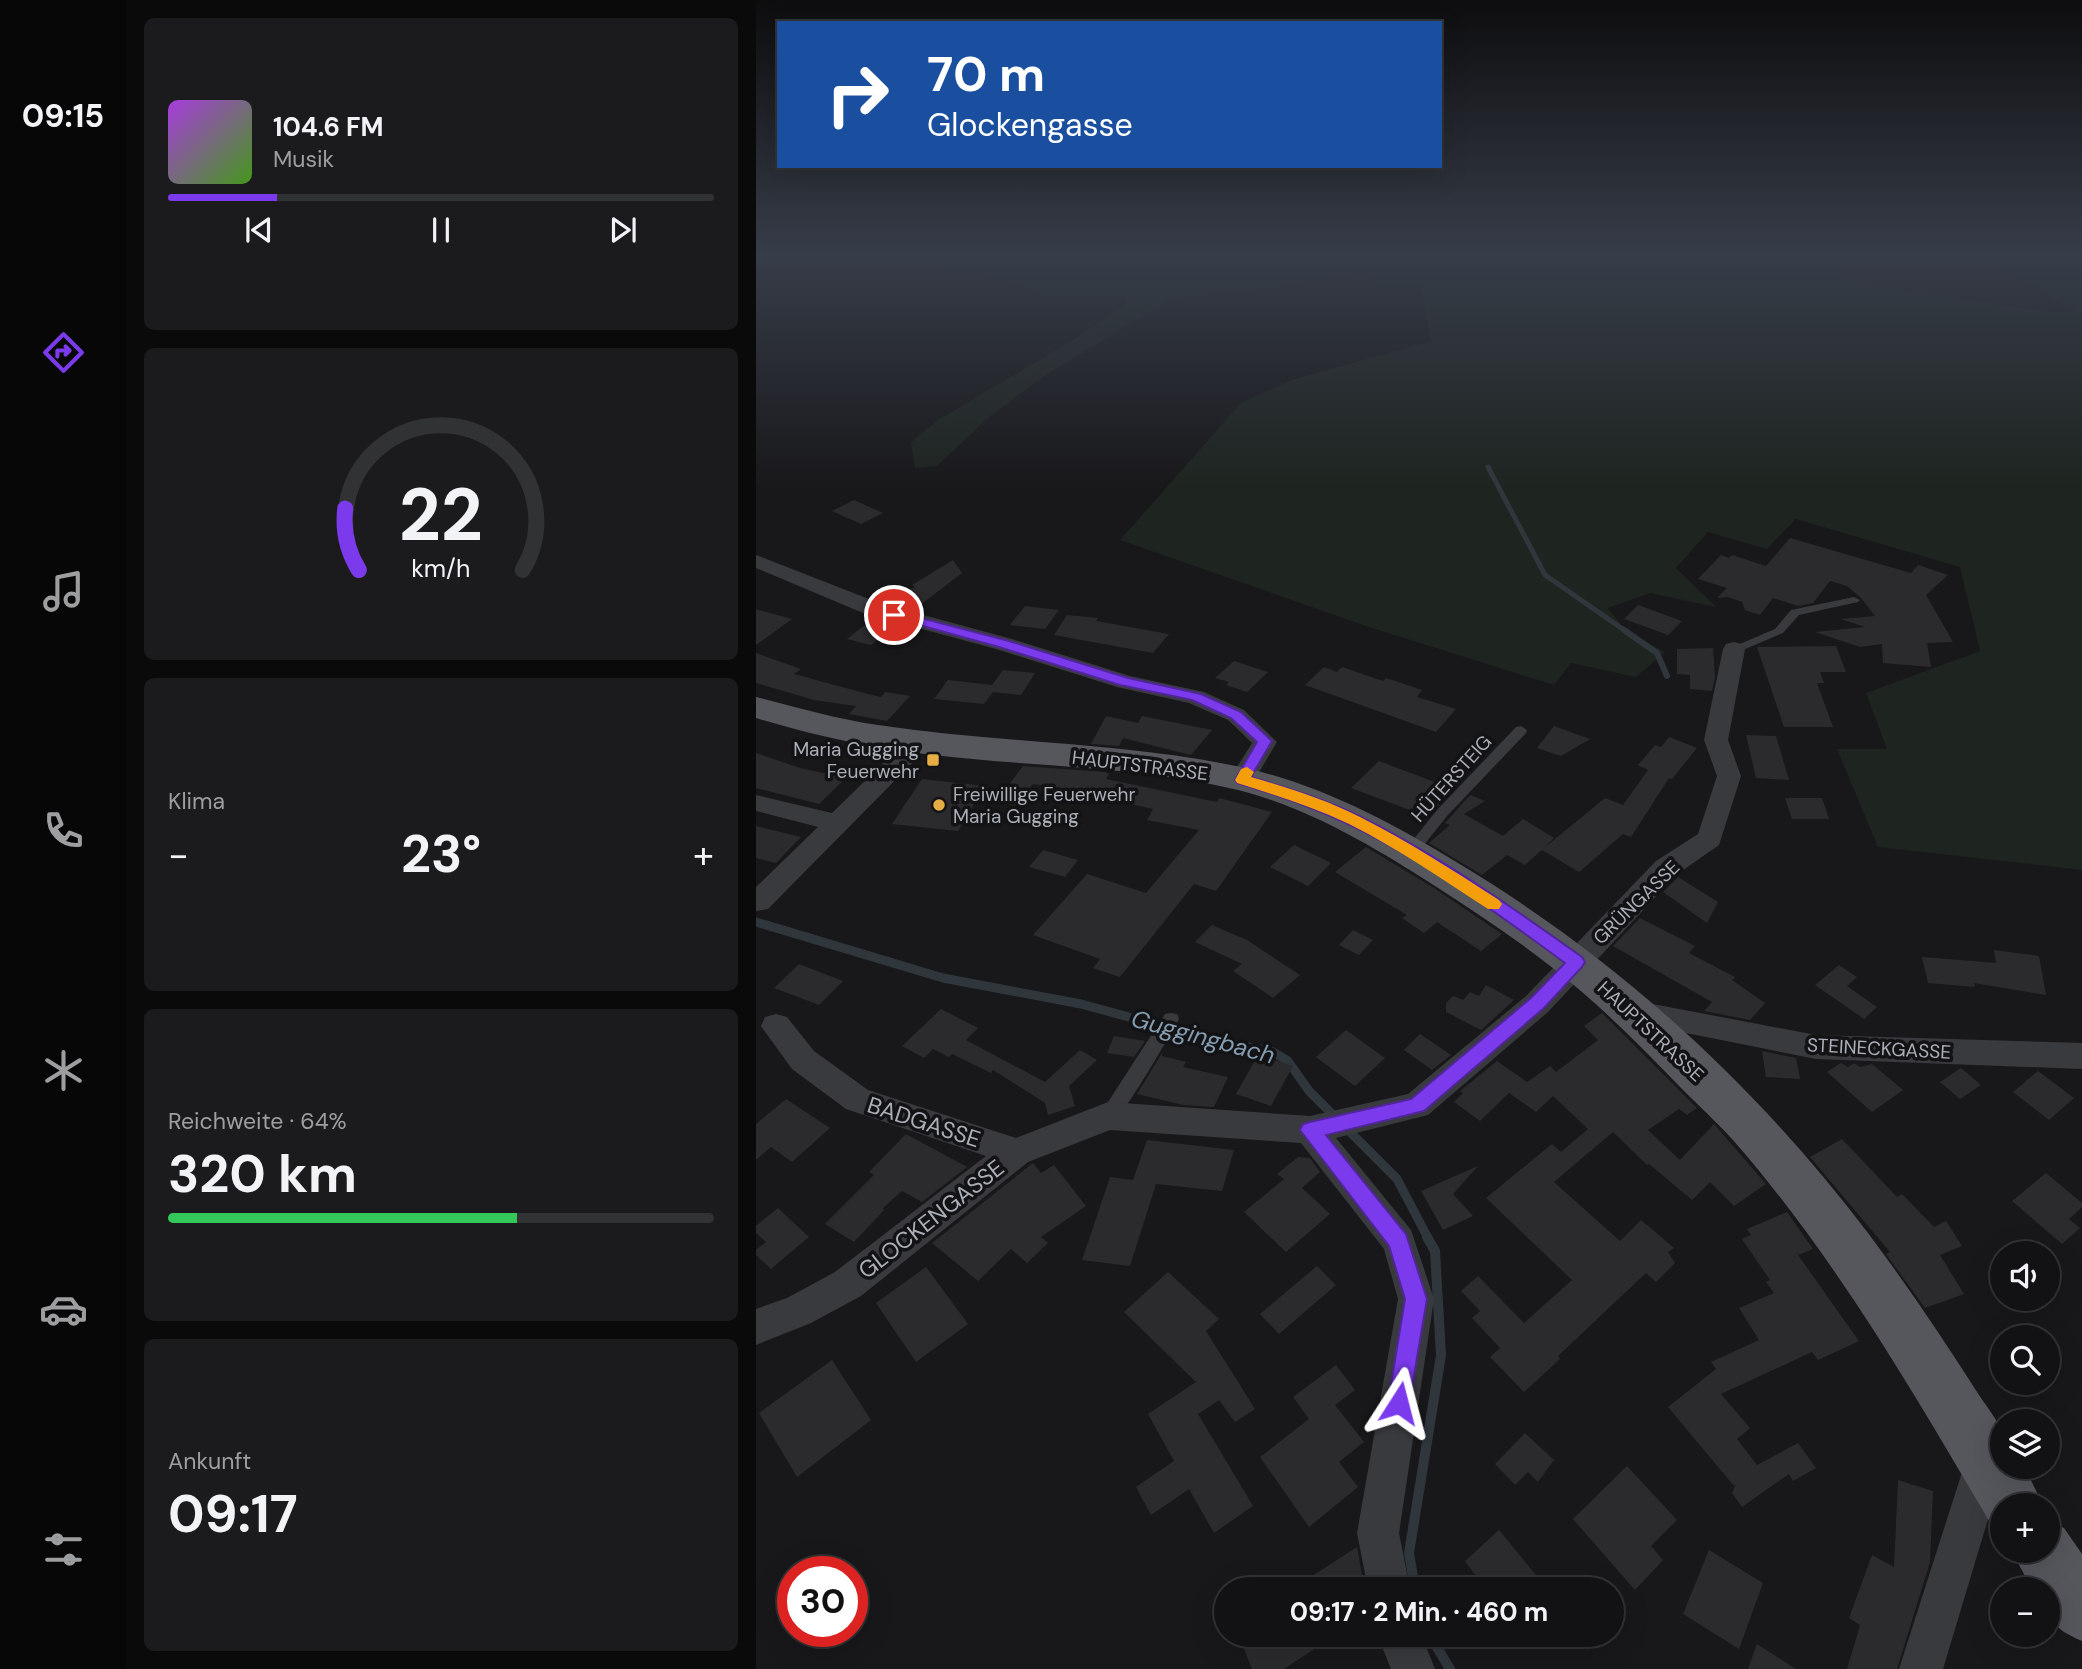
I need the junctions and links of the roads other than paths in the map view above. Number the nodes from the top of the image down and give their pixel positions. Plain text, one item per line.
1 (756, 561) edge
2 (1854, 600) dead end
3 (1734, 649) joint
4 (756, 707) edge
5 (1521, 730) dead end
6 (919, 742) junction
7 (1242, 780) junction
8 (756, 803) edge
9 (835, 823) junction
10 (1411, 852) junction
11 (757, 903) edge
12 (1576, 962) junction
13 (1637, 1013) junction
14 (1168, 1025) dead end
15 (776, 1026) dead end
16 (2082, 1056) edge
17 (1108, 1115) junction
18 (1330, 1126) junction
19 (1016, 1152) junction
20 (756, 1327) edge
21 (2000, 1482) edge
22 (2051, 1563) edge
23 (1387, 1577) edge
24 (2082, 1609) edge
25 (1404, 1647) edge
26 (1413, 1669) edge
27 (1922, 1669) edge

1 - 7 street
2 - 3 lane
3 - 12 street, GRÜNGASSE
4 - 6 main road, HAUPTSTRASSE
5 - 10 lane, HÜTERSTEIG
6 - 7 main road, HAUPTSTRASSE
6 - 9 street
7 - 10 main road, HAUPTSTRASSE
8 - 9 street
9 - 11 street
10 - 12 main road, HAUPTSTRASSE
12 - 13 main road, HAUPTSTRASSE
12 - 18 street, GLOCKENGASSE
13 - 16 street, STEINECKGASSE
13 - 21 main road, HAUPTSTRASSE
14 - 17 lane
15 - 19 street, BADGASSE
17 - 18 street, GLOCKENGASSE
17 - 19 street, GLOCKENGASSE
18 - 23 street
19 - 20 street, GLOCKENGASSE
21 - 27 street
22 - 24 main road
25 - 26 street

